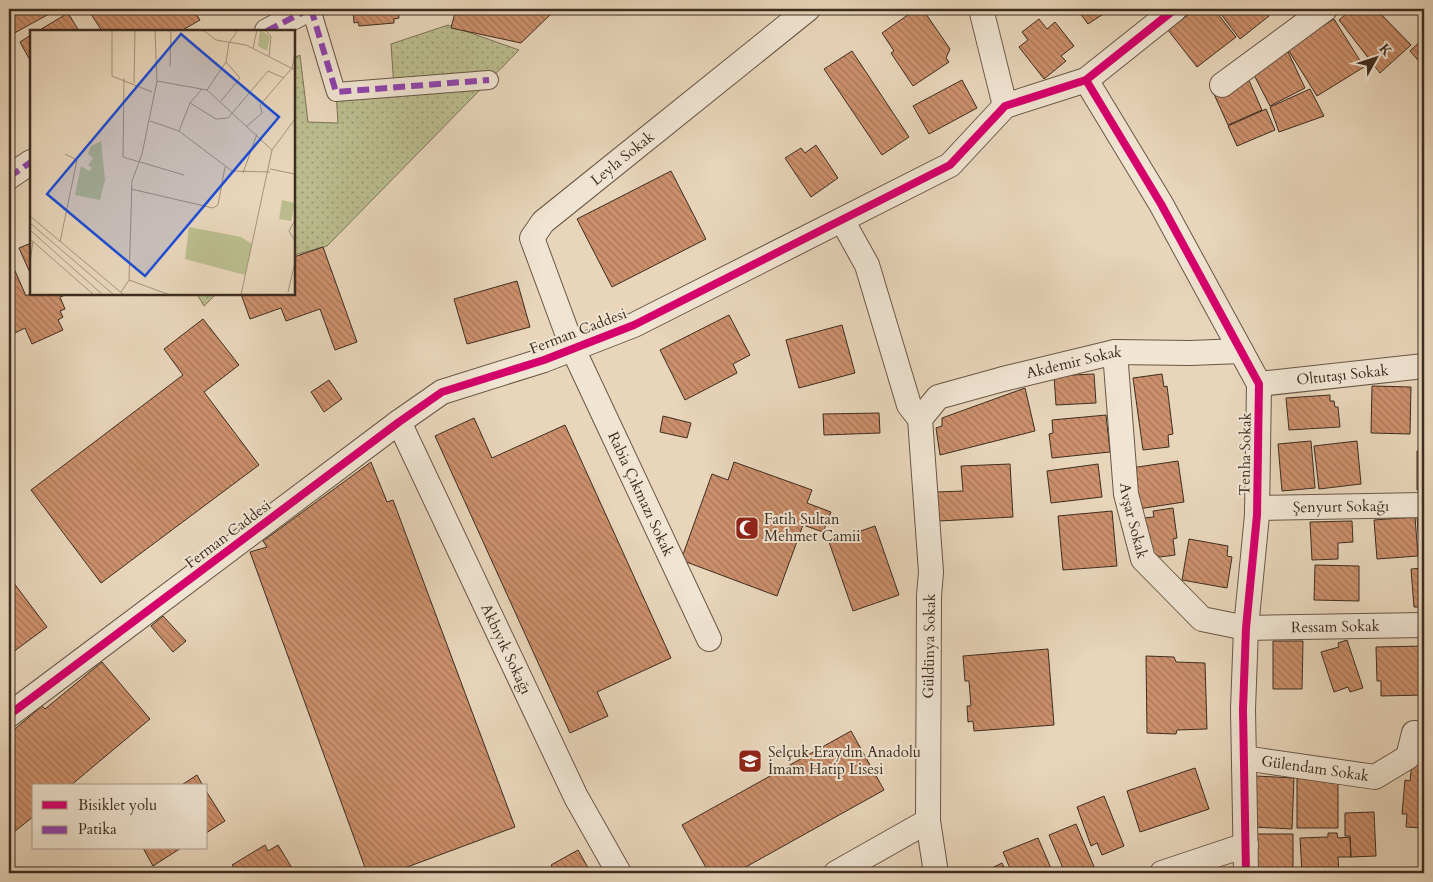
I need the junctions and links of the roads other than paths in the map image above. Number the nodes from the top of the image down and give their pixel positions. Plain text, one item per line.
1 (310, 9) edge
2 (808, 9) edge
3 (981, 9) edge
4 (1175, 9) edge
5 (1325, 9) edge
6 (269, 30) edge
7 (489, 80) dead end
8 (1086, 80) junction
9 (1222, 85) dead end
10 (1005, 106) junction
11 (30, 163) edge
12 (9, 176) edge
13 (842, 220) junction
14 (573, 348) junction
15 (1241, 351) junction
16 (1115, 352) junction
17 (1424, 366) edge
18 (1259, 384) junction
19 (920, 419) junction
20 (399, 422) junction
21 (1424, 505) edge
22 (1257, 508) junction
23 (1424, 625) edge
24 (1246, 628) junction
25 (709, 639) dead end
26 (9, 715) edge
27 (1424, 734) edge
28 (1244, 758) junction
29 (928, 821) junction
30 (1246, 846) junction
31 (619, 873) edge
32 (836, 873) edge
33 (936, 873) edge
34 (1162, 873) edge
35 (1246, 873) edge

1 - 6 street
1 - 7 street
2 - 14 street, Leyla Sokak
3 - 10 street
4 - 8 street, Ferman Caddesi
5 - 9 street
8 - 10 street, Ferman Caddesi
8 - 15 street, Tenha Sokak
10 - 13 street, Ferman Caddesi
11 - 12 street
13 - 14 street, Ferman Caddesi
13 - 19 street
14 - 20 street, Ferman Caddesi
14 - 25 street, Rabia Çıkmazı Sokak
15 - 16 street, Akdemir Sokak
15 - 18 street, Tenha Sokak
16 - 19 street, Akdemir Sokak
16 - 24 street, Avşar Sokak
17 - 18 street, Oltutaşı Sokak
18 - 22 street, Tenha Sokak
19 - 29 street, Güldünya Sokak
20 - 26 street, Ferman Caddesi
20 - 31 street, Akbıyık Sokağı
21 - 22 street, Şenyurt Sokağı
22 - 24 street, Tenha Sokak
23 - 24 street, Ressam Sokak
24 - 28 street, Tenha Sokak
27 - 28 street, Gülendam Sokak
28 - 30 street, Tenha Sokak
29 - 32 street
29 - 33 street, Güldünya Sokak
30 - 34 street
30 - 35 street, Tenha Sokak

